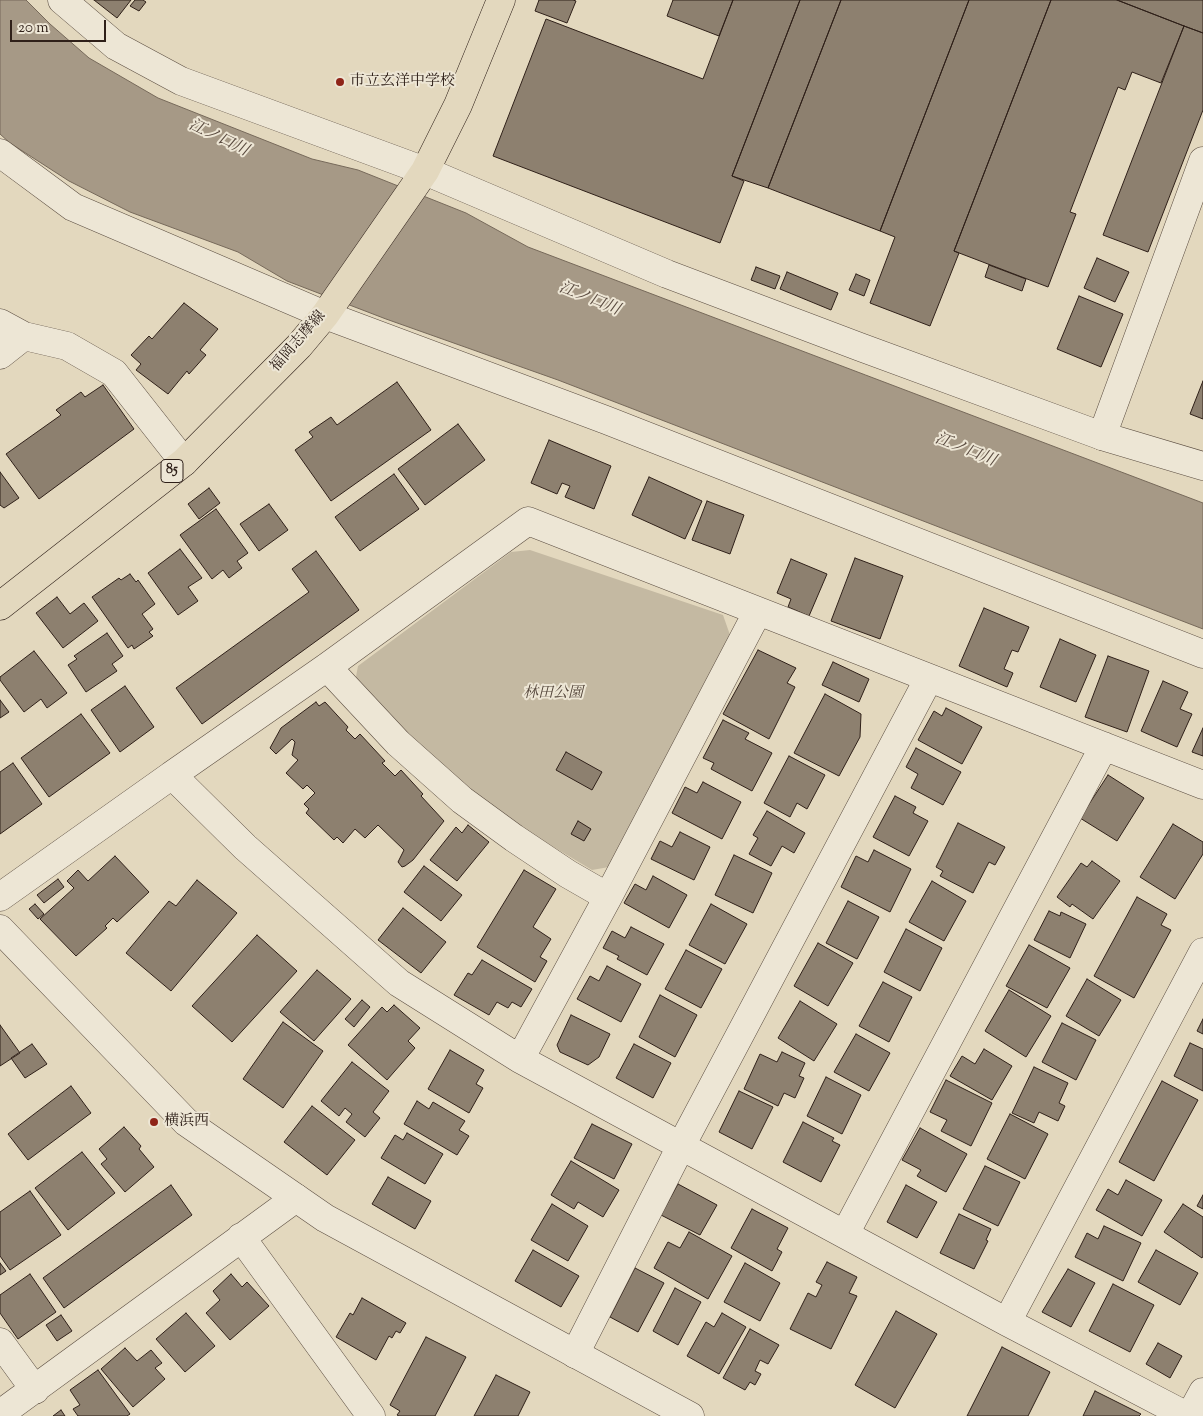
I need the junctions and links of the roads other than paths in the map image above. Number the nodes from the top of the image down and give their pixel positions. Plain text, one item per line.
1 (62, 0) edge
2 (501, 0) edge
3 (0, 153) edge
4 (425, 171) junction
5 (1201, 172) edge
6 (324, 315) junction
7 (0, 323) edge
8 (24, 336) junction
9 (0, 355) edge
10 (1102, 436) junction
11 (184, 462) junction
12 (1203, 466) edge
13 (0, 606) edge
14 (758, 612) junction
15 (1203, 654) edge
16 (327, 667) junction
17 (929, 678) junction
18 (1104, 746) junction
19 (172, 775) junction
20 (1203, 785) edge
21 (0, 897) edge
22 (608, 897) junction
23 (0, 929) edge
24 (1203, 952) edge
25 (520, 1059) junction
26 (681, 1146) junction
27 (296, 1198) junction
28 (845, 1234) junction
29 (241, 1237) junction
30 (1008, 1322) junction
31 (0, 1342) edge
32 (575, 1354) junction
33 (35, 1390) junction
34 (1203, 1392) edge
35 (0, 1414) edge
36 (370, 1416) edge
37 (690, 1416) edge
38 (1189, 1416) edge

1 - 4 street
2 - 4 main road, 福岡志摩線 / 85
3 - 6 street
4 - 6 main road, 福岡志摩線 / 85
4 - 10 street
5 - 10 street
6 - 11 main road, 福岡志摩線 / 85
6 - 15 street
7 - 8 street
8 - 9 street
8 - 11 street
10 - 12 street
11 - 13 main road, 福岡志摩線 / 85
14 - 16 street
14 - 17 street
14 - 22 street
16 - 19 street
16 - 22 street
17 - 18 street
17 - 26 street
18 - 20 street
18 - 28 street
19 - 21 street
19 - 25 street
22 - 25 street
23 - 27 street
24 - 30 street
25 - 26 street
26 - 28 street
26 - 32 street
27 - 29 street
27 - 32 street
28 - 30 street
29 - 33 street
29 - 36 street
30 - 38 street
31 - 33 street
32 - 37 street
33 - 35 street
34 - 38 street

